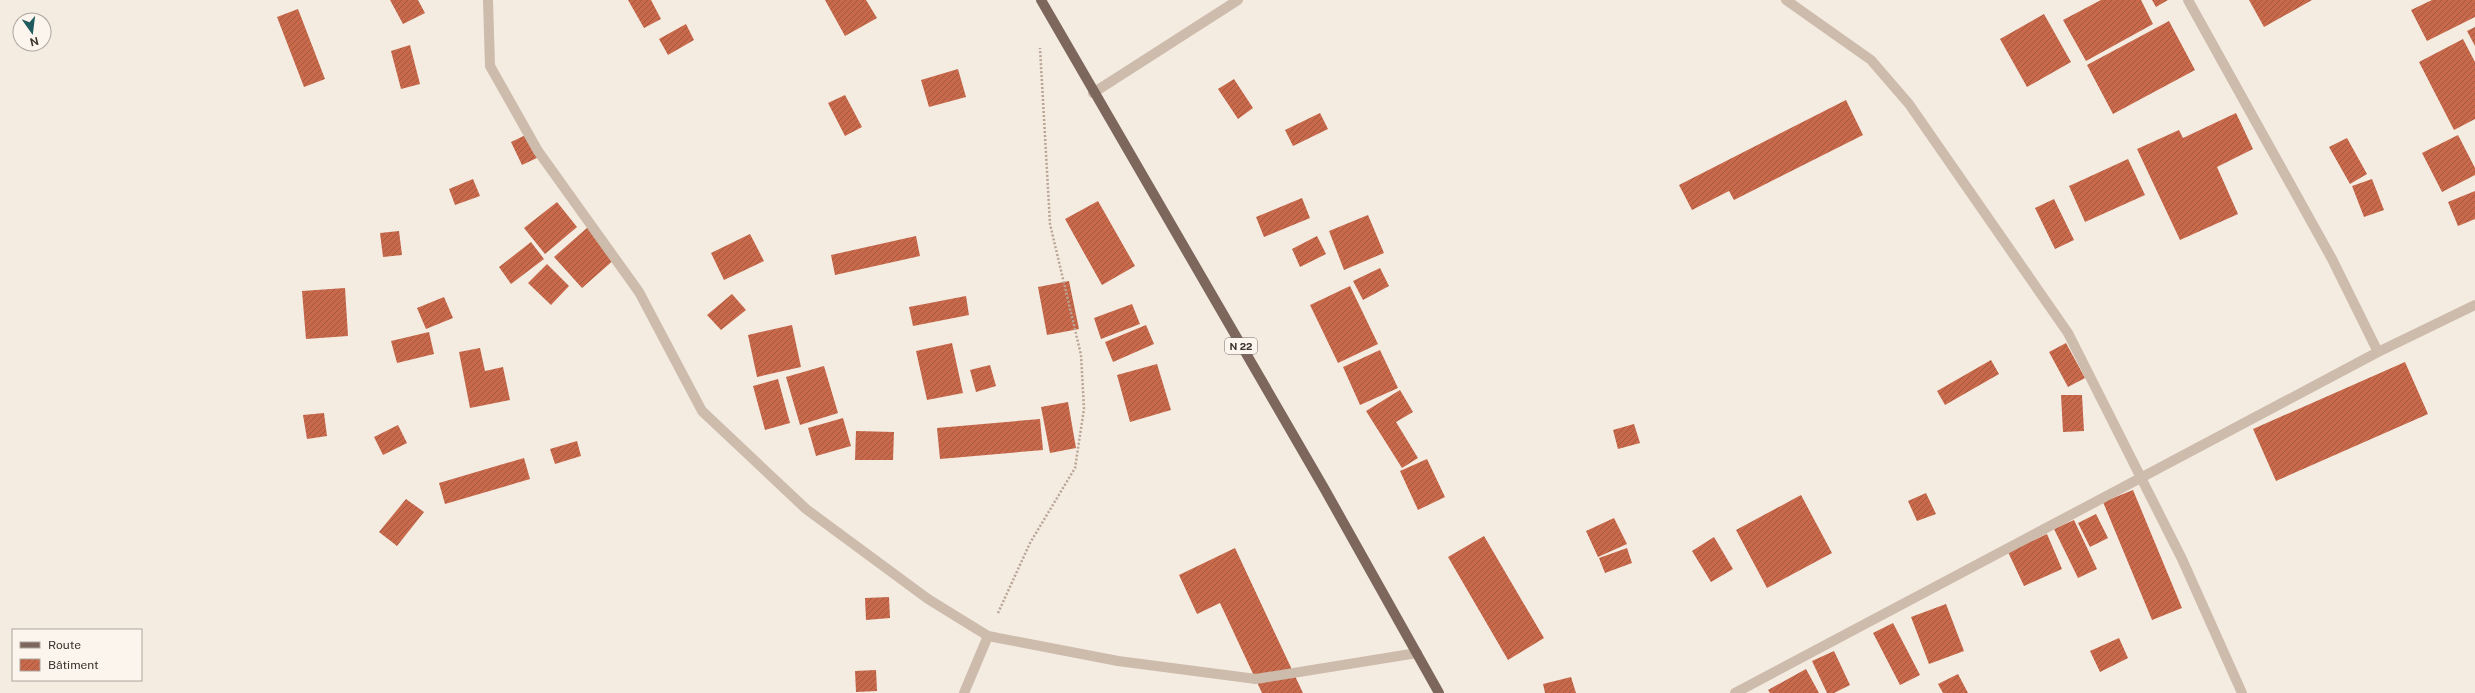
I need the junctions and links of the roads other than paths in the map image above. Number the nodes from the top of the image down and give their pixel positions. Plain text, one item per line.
1 (488, 0) edge
2 (1042, 0) edge
3 (1238, 0) edge
4 (1786, 0) edge
5 (2188, 0) edge
6 (1093, 93) junction
7 (2475, 305) edge
8 (2378, 352) junction
9 (2143, 478) junction
10 (988, 636) junction
11 (1417, 653) junction
12 (964, 693) edge
13 (1439, 693) edge
14 (1735, 693) edge
15 (2242, 693) edge

1 - 10 street
2 - 6 main road, N 22
3 - 6 street
4 - 9 street
5 - 8 street
6 - 11 main road, N 22
7 - 8 street
8 - 9 street
9 - 14 street
9 - 15 street
10 - 11 street
10 - 12 street
11 - 13 main road, N 22

